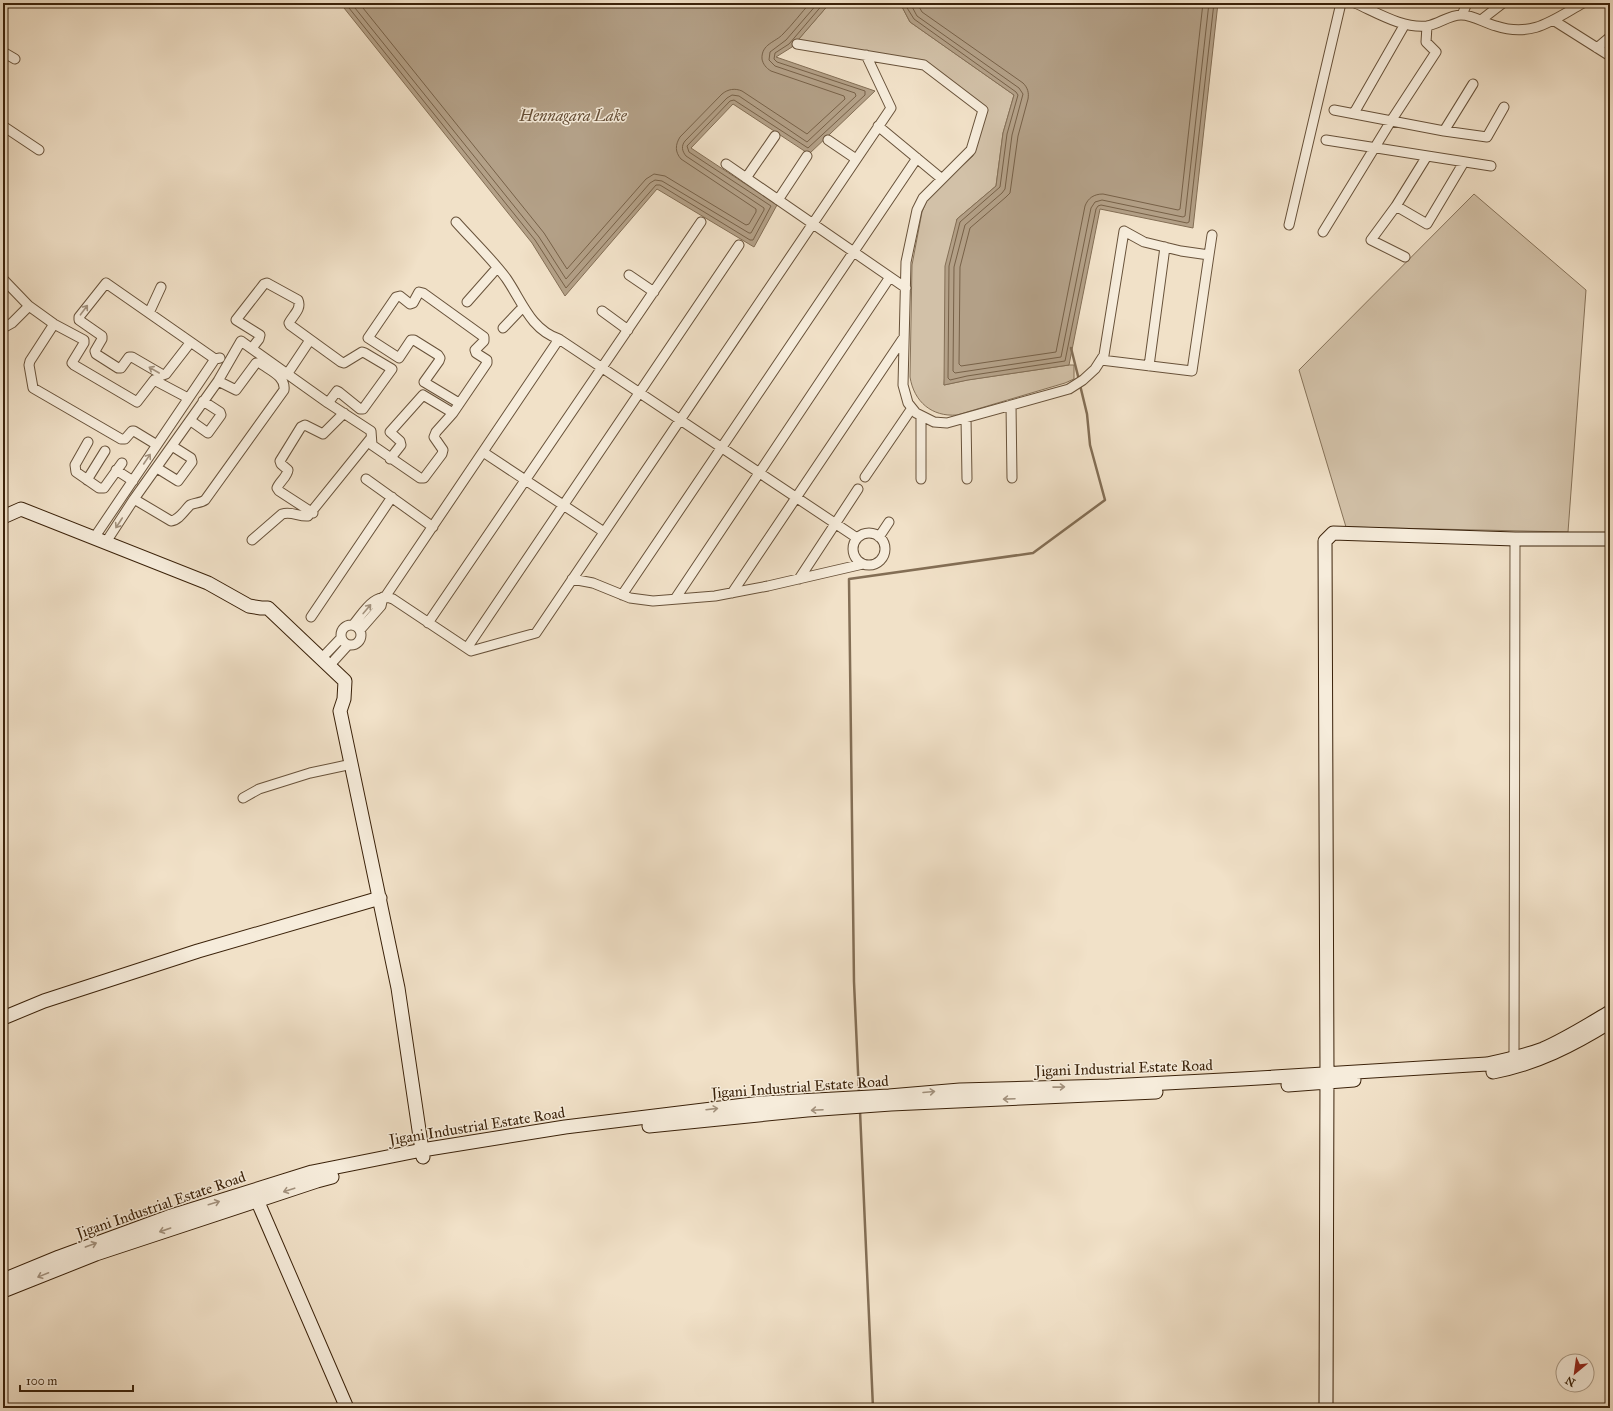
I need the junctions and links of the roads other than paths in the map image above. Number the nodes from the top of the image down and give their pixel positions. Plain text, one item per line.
1 (5, 3) edge
2 (1341, 3) edge
3 (1355, 3) edge
4 (1467, 3) edge
5 (1503, 3) edge
6 (1583, 3) edge
7 (3, 7) edge
8 (1462, 15) junction
9 (1480, 20) junction
10 (1553, 20) junction
11 (1406, 24) junction
12 (1427, 26) junction
13 (1610, 37) edge
14 (797, 44) dead end
15 (1597, 48) junction
16 (3, 52) edge
17 (866, 55) dead end
18 (1610, 56) edge
19 (15, 59) dead end
20 (1472, 84) dead end
21 (1504, 107) dead end
22 (1334, 110) dead end
23 (1354, 114) junction
24 (1391, 121) junction
25 (3, 126) edge
26 (878, 126) junction
27 (1444, 131) junction
28 (775, 136) dead end
29 (828, 140) dead end
30 (1326, 140) dead end
31 (1375, 148) junction
32 (39, 150) dead end
33 (807, 156) dead end
34 (1427, 156) junction
35 (917, 158) junction
36 (856, 159) junction
37 (1464, 162) junction
38 (726, 164) dead end
39 (1491, 166) dead end
40 (746, 178) junction
41 (942, 179) junction
42 (778, 200) junction
43 (1396, 206) junction
44 (456, 222) dead end
45 (701, 222) dead end
46 (812, 224) junction
47 (1289, 225) dead end
48 (1322, 232) dead end
49 (1212, 235) dead end
50 (739, 245) dead end
51 (1165, 247) junction
52 (853, 252) junction
53 (1209, 255) junction
54 (1405, 257) dead end
55 (497, 268) junction
56 (629, 276) dead end
57 (890, 277) junction
58 (3, 279) edge
59 (161, 287) dead end
60 (906, 288) junction
61 (654, 292) junction
62 (467, 302) dead end
63 (29, 306) junction
64 (523, 307) junction
65 (602, 311) dead end
66 (149, 313) junction
67 (54, 324) junction
68 (3, 328) edge
69 (503, 328) dead end
70 (628, 330) junction
71 (904, 336) junction
72 (559, 339) junction
73 (310, 340) junction
74 (190, 343) junction
75 (252, 348) junction
76 (399, 358) junction
77 (215, 359) junction
78 (1101, 360) junction
79 (227, 364) junction
80 (1149, 366) junction
81 (602, 368) junction
82 (392, 369) junction
83 (288, 374) junction
84 (218, 381) junction
85 (639, 393) junction
86 (188, 398) junction
87 (203, 401) junction
88 (328, 403) junction
89 (460, 403) junction
90 (1011, 405) junction
91 (912, 408) junction
92 (344, 413) junction
93 (453, 413) junction
94 (921, 417) junction
95 (966, 418) junction
96 (680, 420) junction
97 (190, 421) junction
98 (167, 430) junction
99 (179, 437) junction
100 (371, 438) junction
101 (88, 442) dead end
102 (157, 445) junction
103 (172, 446) junction
104 (105, 451) dead end
105 (483, 452) junction
106 (390, 459) junction
107 (122, 463) dead end
108 (157, 468) junction
109 (116, 470) junction
110 (760, 473) junction
111 (865, 477) dead end
112 (1012, 478) dead end
113 (366, 479) dead end
114 (921, 479) dead end
115 (967, 479) dead end
116 (87, 480) junction
117 (525, 480) junction
118 (133, 481) junction
119 (858, 489) dead end
120 (392, 497) junction
121 (796, 497) junction
122 (121, 498) junction
123 (132, 502) junction
124 (564, 506) junction
125 (312, 512) junction
126 (3, 517) edge
127 (889, 522) dead end
128 (835, 523) junction
129 (433, 527) junction
130 (604, 532) junction
131 (879, 536) junction
132 (857, 538) junction
133 (1515, 539) junction
134 (1610, 539) edge
135 (100, 540) junction
136 (252, 540) dead end
137 (863, 564) junction
138 (572, 579) junction
139 (799, 579) junction
140 (732, 593) junction
141 (622, 595) junction
142 (384, 597) junction
143 (675, 599) junction
144 (311, 617) dead end
145 (428, 623) junction
146 (357, 628) junction
147 (341, 638) junction
148 (348, 645) junction
149 (467, 648) junction
150 (325, 663) junction
151 (352, 764) junction
152 (243, 798) dead end
153 (380, 898) junction
154 (1610, 1012) edge
155 (3, 1018) edge
156 (1610, 1022) edge
157 (1514, 1058) junction
158 (1327, 1078) junction
159 (423, 1154) junction
160 (255, 1195) junction
161 (3, 1280) edge
162 (3, 1291) edge
163 (347, 1408) edge
164 (1326, 1408) edge

1 - 7 street
2 - 47 street
3 - 11 street
4 - 8 street
5 - 9 street
6 - 10 street
8 - 9 street
8 - 12 street
9 - 10 street
10 - 15 street
11 - 12 street
11 - 23 street
12 - 24 street
13 - 15 street
14 - 41 street
15 - 18 street
16 - 19 street
17 - 26 street
20 - 27 street
21 - 27 street
22 - 23 street
23 - 24 street
24 - 27 street
24 - 31 street
25 - 32 street
26 - 35 street
26 - 36 street
28 - 40 street
29 - 36 street
30 - 31 street
31 - 34 street
31 - 48 street
33 - 42 street
34 - 37 street
34 - 43 street
35 - 41 street
35 - 52 street
36 - 46 street
37 - 39 street
37 - 43 street
38 - 40 street
40 - 42 street
41 - 60 street
42 - 46 street
43 - 54 street
44 - 55 street
45 - 61 street
46 - 52 street
46 - 96 street
49 - 53 street
50 - 85 street
51 - 53 street
51 - 78 street
51 - 80 street
52 - 57 street
52 - 141 street
53 - 80 street
55 - 62 street
55 - 64 street
56 - 61 street
57 - 60 street
57 - 110 street
58 - 63 street
59 - 66 street
60 - 71 street
61 - 70 street
63 - 67 street
63 - 68 street
64 - 69 street
64 - 72 street
65 - 70 street
66 - 74 street
74 -> 66 street
67 - 86 street
67 - 102 street
70 - 81 street
71 - 91 street
71 - 121 street
72 - 81 street
72 - 105 street
73 - 75 street
73 - 82 street
73 - 83 street
74 - 77 street
75 - 79 street
75 - 83 street
76 - 82 street
76 - 89 street
76 - 89 street
77 - 79 street
77 - 86 street
78 - 80 street
78 - 90 street
79 - 84 street
81 - 85 street
81 - 117 street
82 - 88 street
83 - 88 street
84 - 87 street
84 - 123 street
85 - 96 street
85 - 124 street
86 - 98 street
87 - 97 street
87 - 97 street
88 - 92 street
89 - 93 street
90 - 95 street
90 - 112 street
91 - 94 street
91 - 111 street
92 - 100 street
92 - 125 street
93 - 106 street
93 - 106 street
94 - 95 street
94 - 114 street
95 - 115 street
96 - 110 street
96 - 130 street
97 - 99 street
98 - 99 street
98 - 102 street
99 - 103 street
100 - 106 street
100 - 125 street
101 - 116 street
118 -> 102 street
103 - 108 street
103 - 108 street
104 - 116 street
105 - 117 street
105 - 129 street
107 - 109 street
108 - 123 street
109 - 116 street
109 - 118 street
110 - 121 street
110 - 143 street
113 - 120 street
117 - 124 street
117 - 145 street
118 - 122 street
119 - 128 street
120 - 129 street
120 - 144 street
121 - 128 street
121 - 140 street
122 - 123 street
122 - 135 street
123 -> 135 street
124 - 130 street
124 - 149 street
125 - 136 street
126 - 135 street
127 - 131 street
128 - 132 street
128 - 139 street
129 - 142 street
130 - 138 street
131 - 132 street
131 - 137 street
132 - 137 street
133 - 134 street
133 - 157 street
133 - 158 street
135 - 150 street
137 - 139 street
138 - 141 street
138 - 149 street
139 - 140 street
140 - 143 street
141 - 143 street
142 - 145 street
142 - 146 street
145 - 149 street
146 - 147 street
146 - 148 street
147 - 148 street
147 - 150 street
148 - 150 street
150 - 151 street
151 - 152 street
151 - 153 street
153 - 155 street
153 - 159 street
154 - 157 street, Jigani Industrial Estate Road
156 - 158 street, Jigani Industrial Estate Road
157 - 158 street, Jigani Industrial Estate Road
158 - 159 street, Jigani Industrial Estate Road
158 - 164 street
159 - 160 street, Jigani Industrial Estate Road
161 -> 160 street, Jigani Industrial Estate Road
160 -> 162 street, Jigani Industrial Estate Road
160 - 163 street

